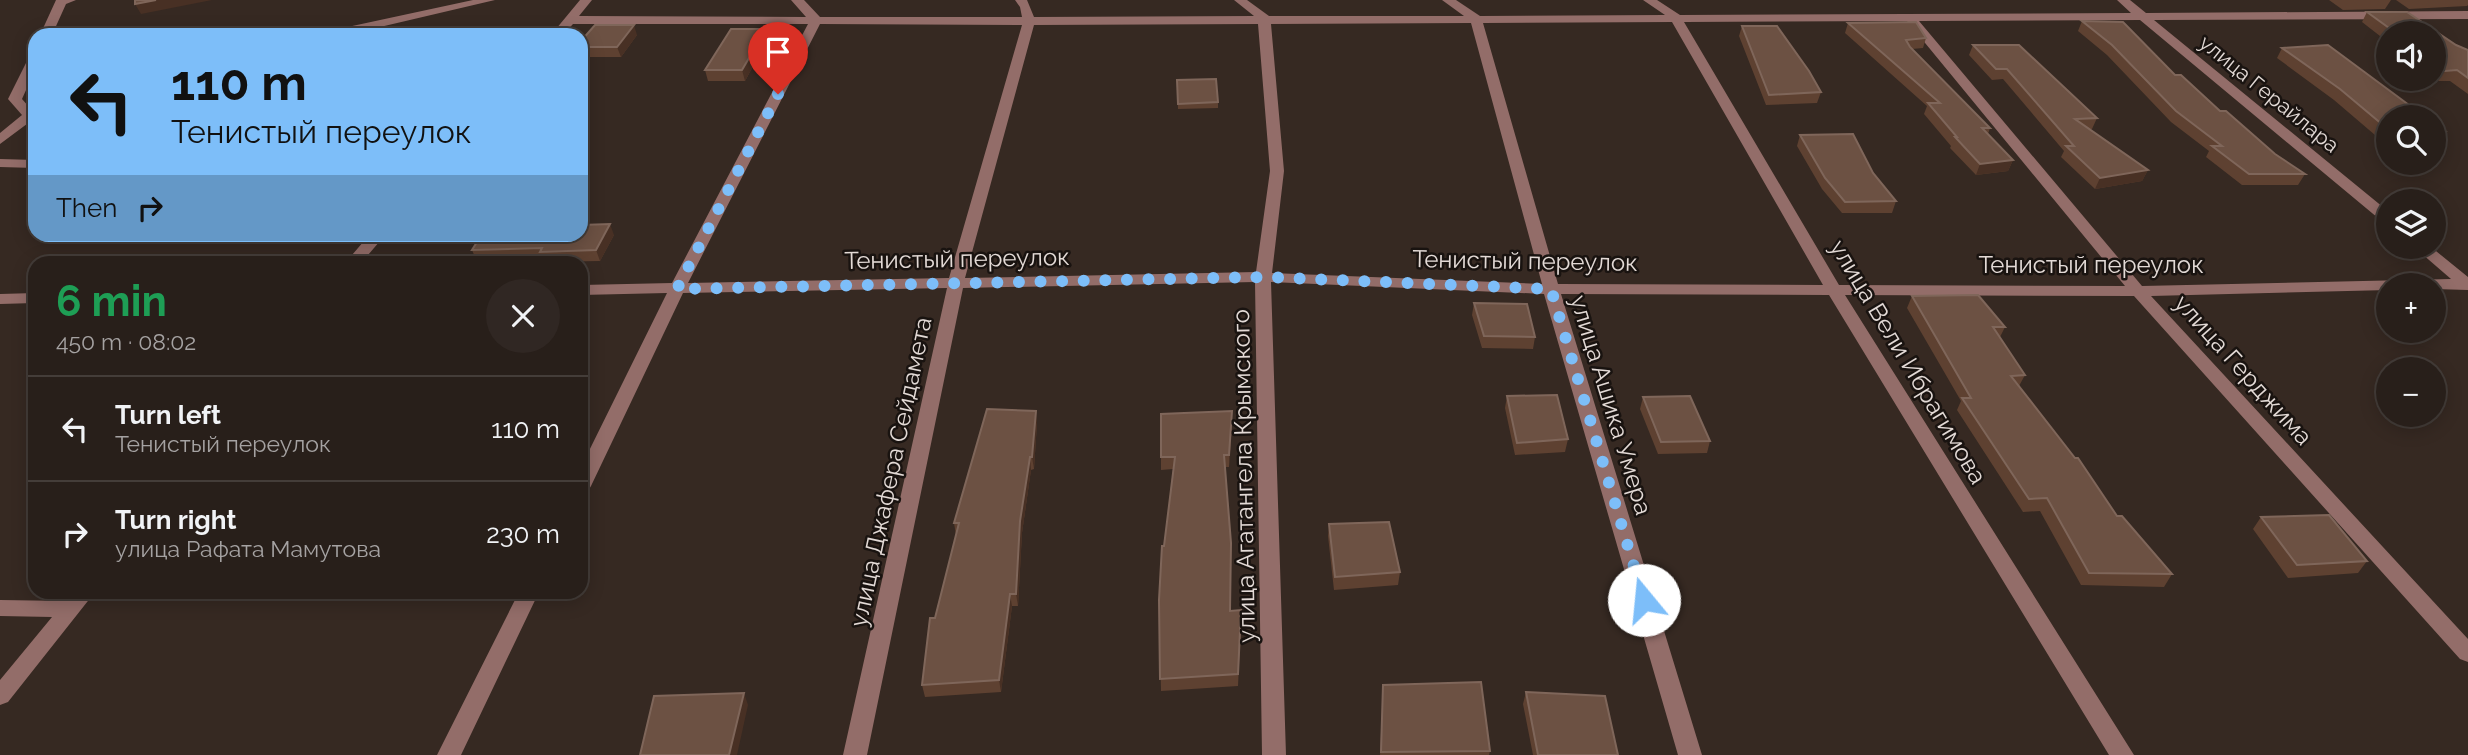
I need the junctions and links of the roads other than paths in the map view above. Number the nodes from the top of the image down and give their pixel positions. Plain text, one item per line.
1 (489, 0) edge
2 (586, 0) edge
3 (797, 0) edge
4 (1021, 0) edge
5 (1240, 0) edge
6 (1448, 0) edge
7 (1650, 0) edge
8 (2123, 0) edge
9 (2383, 0) edge
10 (64, 1) edge
11 (2406, 15) junction
12 (2468, 15) edge
13 (1675, 16) junction
14 (1909, 16) junction
15 (2141, 16) junction
16 (1265, 18) junction
17 (1475, 18) junction
18 (570, 20) junction
19 (816, 20) junction
20 (1029, 21) junction
21 (2415, 21) edge
22 (50, 28) edge
23 (361, 28) edge
24 (563, 28) edge
25 (28, 72) edge
26 (28, 110) edge
27 (28, 116) edge
28 (0, 140) edge
29 (0, 163) edge
30 (28, 164) edge
31 (2376, 209) edge
32 (372, 242) edge
33 (359, 256) edge
34 (2436, 259) edge
35 (1264, 277) junction
36 (956, 283) junction
37 (2467, 284) edge
38 (677, 289) junction
39 (1551, 289) junction
40 (1834, 289) junction
41 (588, 290) edge
42 (2138, 291) junction
43 (28, 298) edge
44 (0, 299) edge
45 (588, 471) edge
46 (79, 599) edge
47 (526, 599) edge
48 (0, 608) edge
49 (71, 609) junction
50 (2468, 653) edge
51 (0, 696) edge
52 (449, 755) edge
53 (855, 755) edge
54 (1274, 755) edge
55 (1690, 755) edge
56 (2122, 755) edge

1 - 23 street
2 - 18 street
3 - 19 street
4 - 20 street
5 - 16 street
6 - 17 street
7 - 13 street, улица Вели Ибрагимова
8 - 15 street, улица Герайлара
9 - 11 street
10 - 22 street
11 - 12 street
11 - 15 street
11 - 21 street
13 - 14 street
13 - 17 street
13 - 40 street, улица Вели Ибрагимова
14 - 15 street
14 - 42 street, улица Герджима
15 - 31 street, улица Герайлара
16 - 17 street
16 - 20 street
16 - 35 street, улица Агатангела Крымского
17 - 39 street, улица Ашика Умера
18 - 19 street
18 - 24 street
19 - 20 street
19 - 38 street
20 - 36 street, улица Джафера Сейдамета
25 - 26 street
27 - 28 street
29 - 30 street
32 - 33 street
34 - 37 street
35 - 36 street, Тенистый переулок
35 - 39 street, Тенистый переулок
35 - 54 street, улица Агатангела Крымского
36 - 38 street, Тенистый переулок
36 - 53 street, улица Джафера Сейдамета
37 - 42 street, Тенистый переулок
38 - 41 street, Тенистый переулок
38 - 45 street
39 - 40 street, Тенистый переулок
39 - 55 street, улица Ашика Умера
40 - 42 street, Тенистый переулок
40 - 56 street, улица Вели Ибрагимова
42 - 50 street, улица Герджима
43 - 44 street
46 - 49 street
47 - 52 street
48 - 49 street
49 - 51 street

